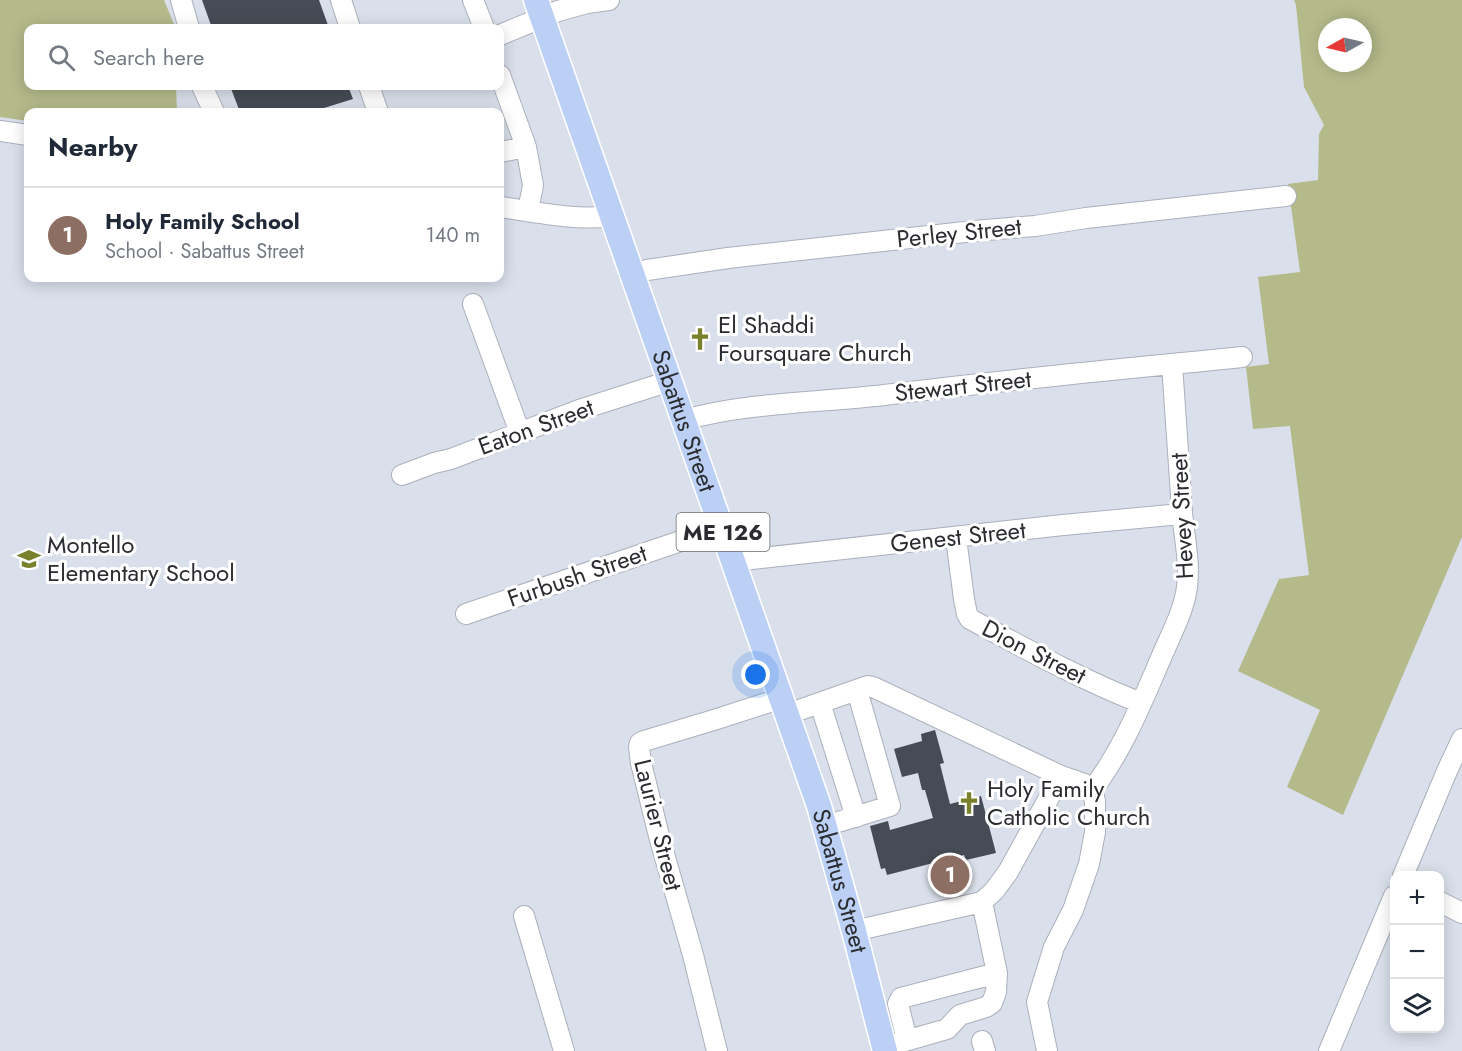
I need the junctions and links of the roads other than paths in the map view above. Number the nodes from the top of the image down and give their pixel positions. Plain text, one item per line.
1 (181, 0) edge
2 (341, 0) edge
3 (473, 0) edge
4 (609, 0) edge
5 (539, 9) edge
6 (188, 24) edge
7 (349, 24) edge
8 (482, 24) edge
9 (504, 32) edge
10 (504, 86) edge
11 (204, 90) edge
12 (370, 90) edge
13 (212, 108) edge
14 (374, 108) edge
15 (0, 131) edge
16 (24, 134) edge
17 (526, 147) junction
18 (504, 151) edge
19 (1286, 196) dead end
20 (504, 208) edge
21 (528, 211) junction
22 (612, 216) junction
23 (633, 276) junction
24 (473, 304) dead end
25 (1242, 357) dead end
26 (1172, 364) junction
27 (670, 381) junction
28 (684, 420) junction
29 (520, 433) junction
30 (402, 475) dead end
31 (1181, 514) junction
32 (722, 527) junction
33 (956, 538) junction
34 (734, 561) junction
35 (466, 614) dead end
36 (857, 690) junction
37 (820, 703) junction
38 (1141, 703) junction
39 (785, 706) junction
40 (1462, 740) edge
41 (1061, 777) junction
42 (1092, 790) junction
43 (856, 817) junction
44 (825, 826) junction
45 (1405, 871) edge
46 (982, 902) junction
47 (1444, 904) edge
48 (1390, 908) edge
49 (1462, 913) edge
50 (524, 916) dead end
51 (854, 931) junction
52 (997, 974) junction
53 (916, 1043) edge
54 (885, 1049) edge
55 (564, 1051) edge
56 (717, 1051) edge
57 (1047, 1051) edge
58 (1329, 1051) edge

1 - 6 street
2 - 7 street
3 - 8 street
4 - 5 street
5 - 9 street
5 - 22 main road, Sabattus Street / ME 126
10 - 17 street
11 - 13 street
12 - 14 street
15 - 16 street
17 - 18 street
17 - 21 street
19 - 23 street, Perley Street
20 - 21 street
21 - 22 street
22 - 23 main road, Sabattus Street / ME 126
23 - 27 main road, Sabattus Street / ME 126
24 - 29 street
25 - 26 street, Stewart Street
26 - 28 street, Stewart Street
26 - 31 street, Hevey Street
27 - 28 main road, Sabattus Street / ME 126
27 - 29 street, Eaton Street
28 - 32 main road, Sabattus Street / ME 126
29 - 30 street, Eaton Street
31 - 33 street, Genest Street
31 - 38 street, Hevey Street
32 - 34 main road, Sabattus Street / ME 126
32 - 35 street, Furbush Street
33 - 34 street, Genest Street
33 - 38 street, Dion Street
34 - 39 main road, Sabattus Street / ME 126
36 - 37 street
36 - 41 street
36 - 43 street
37 - 39 street
37 - 43 street
38 - 42 street, Hevey Street
39 - 44 main road, Sabattus Street / ME 126
39 - 56 street, Laurier Street
40 - 45 street
41 - 42 street
41 - 46 street
42 - 57 street
43 - 44 street
44 - 51 main road, Sabattus Street / ME 126
46 - 51 street
46 - 52 street
47 - 49 street
48 - 58 street
50 - 55 street
51 - 54 main road, Sabattus Street / ME 126
52 - 53 street
52 - 53 street
53 - 54 street

